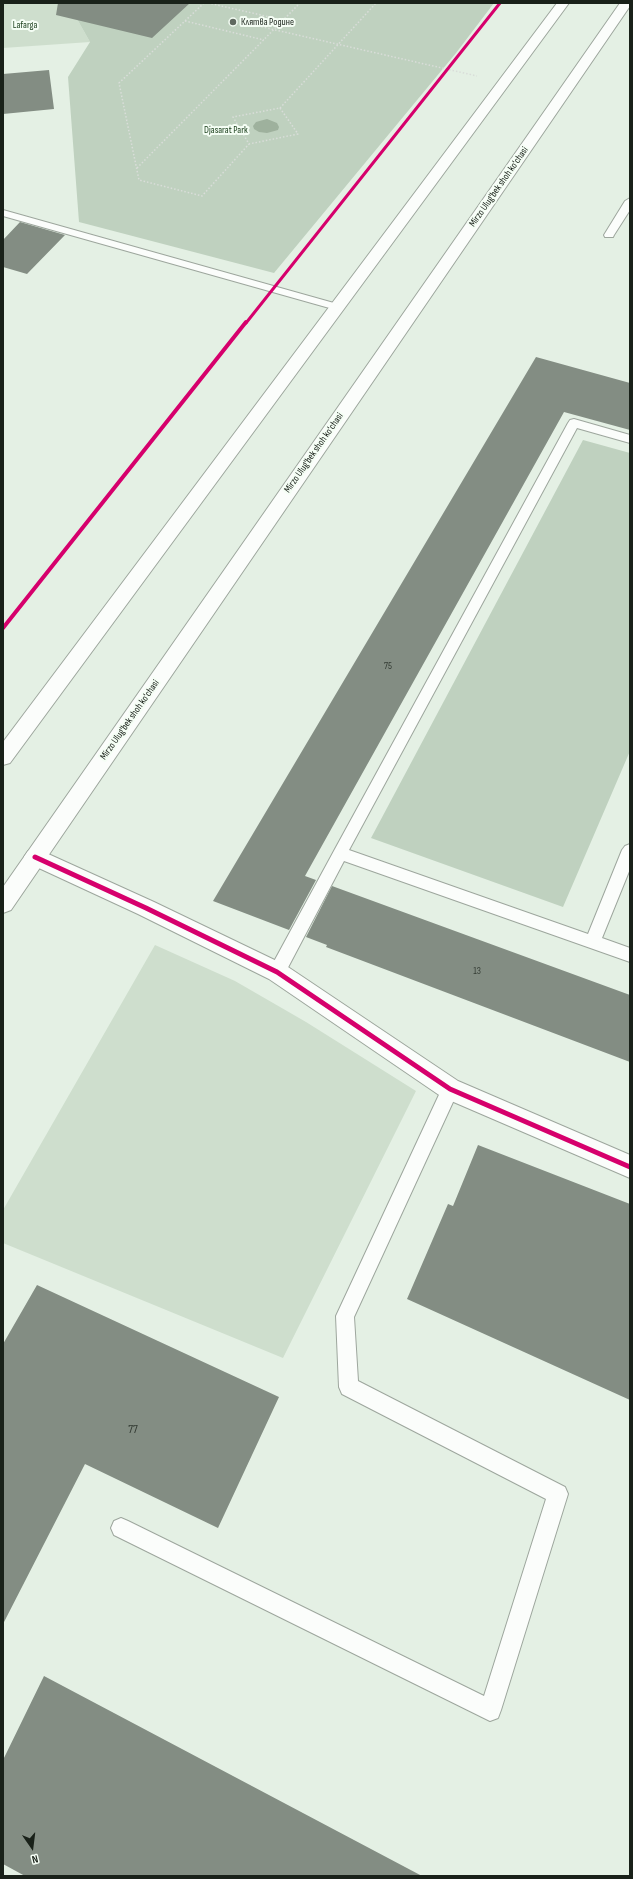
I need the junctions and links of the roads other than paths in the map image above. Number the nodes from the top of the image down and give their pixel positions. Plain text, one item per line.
1 (563, 3) edge
2 (626, 3) edge
3 (630, 201) edge
4 (3, 213) edge
5 (609, 235) dead end
6 (337, 307) junction
7 (630, 439) edge
8 (3, 757) edge
9 (630, 850) edge
10 (340, 853) junction
11 (35, 857) junction
12 (3, 904) edge
13 (593, 942) junction
14 (630, 956) edge
15 (277, 972) junction
16 (450, 1089) junction
17 (630, 1167) edge
18 (121, 1528) dead end

1 - 6 main road
2 - 11 main road, Mirzo Ulug'bek shoh ko'chasi
3 - 5 lane
4 - 6 lane
6 - 8 main road
7 - 10 lane
9 - 13 lane
10 - 13 lane
10 - 15 lane
11 - 12 main road, Mirzo Ulug'bek shoh ko'chasi
11 - 15 main road
13 - 14 lane
15 - 16 main road
16 - 17 main road
16 - 18 lane

